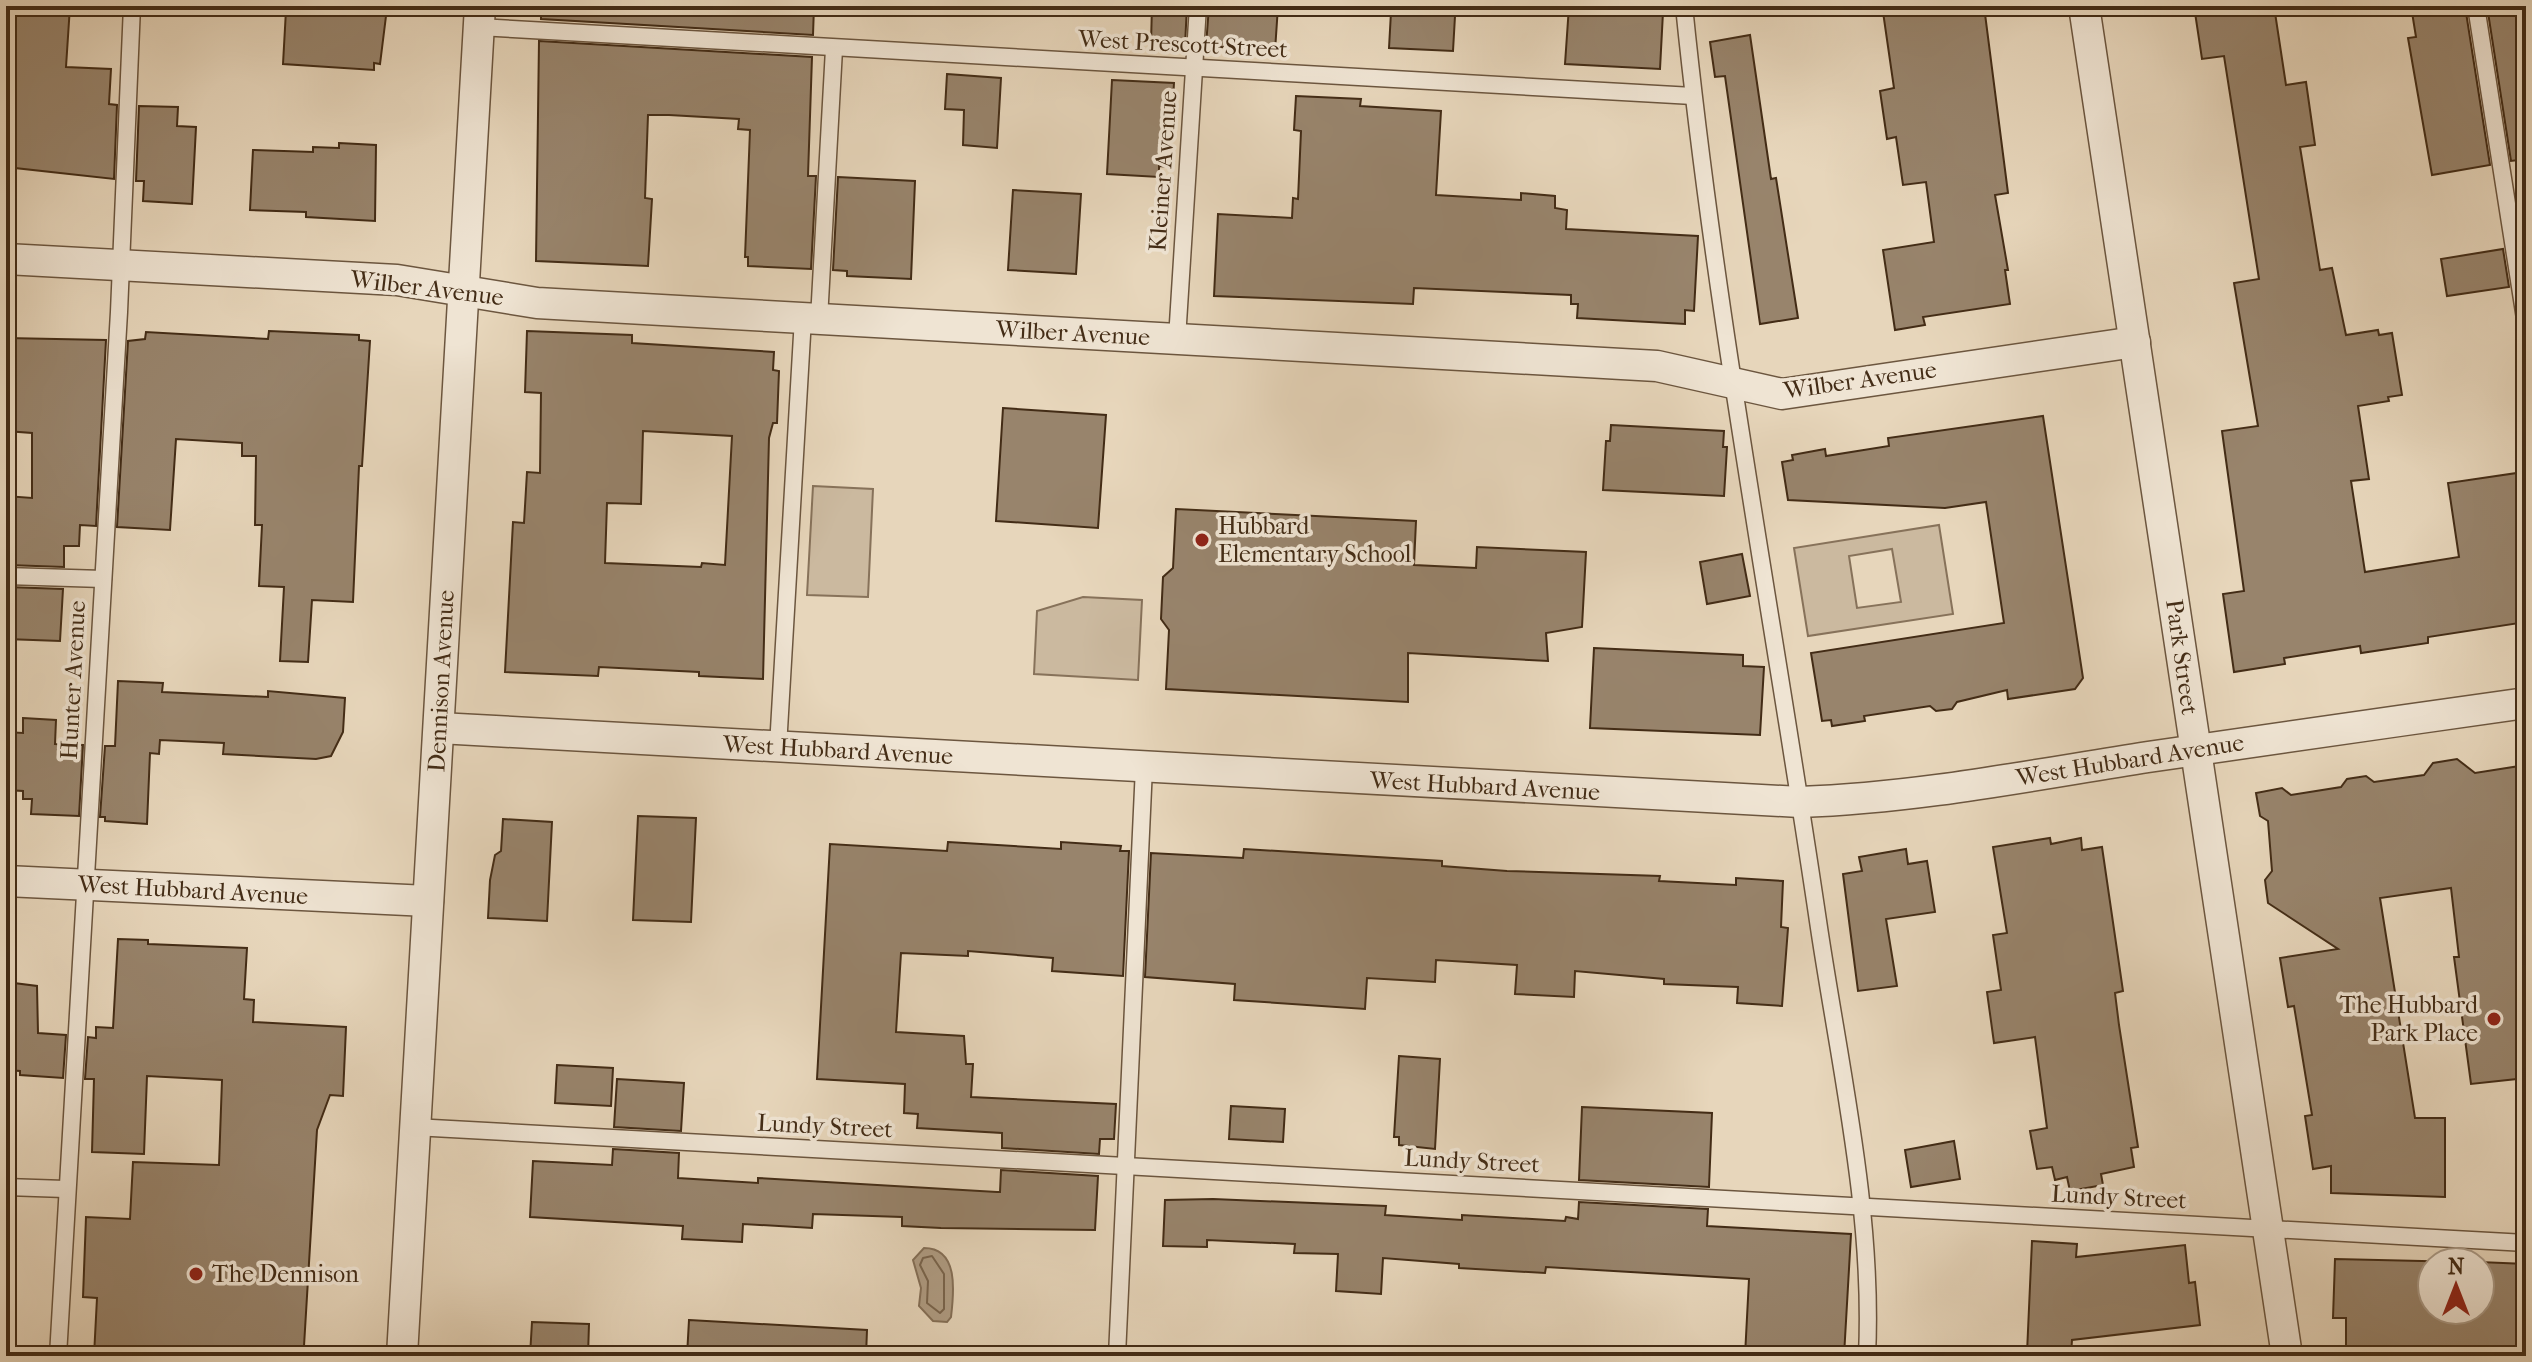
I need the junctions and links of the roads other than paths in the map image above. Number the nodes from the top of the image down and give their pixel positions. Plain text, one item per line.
1 (132, 6) edge
2 (1198, 6) edge
3 (1684, 6) edge
4 (2084, 6) edge
5 (2476, 6) edge
6 (479, 17) edge
7 (834, 49) junction
8 (1194, 69) junction
9 (1693, 96) junction
10 (6, 259) edge
11 (121, 264) junction
12 (462, 292) junction
13 (811, 318) junction
14 (2526, 325) edge
15 (1177, 339) junction
16 (2135, 342) junction
17 (1731, 384) junction
18 (6, 576) edge
19 (103, 579) junction
20 (2526, 703) edge
21 (439, 728) junction
22 (778, 747) junction
23 (2195, 750) junction
24 (1144, 767) junction
25 (1800, 802) junction
26 (6, 881) edge
27 (85, 885) junction
28 (428, 901) junction
29 (414, 1127) junction
30 (1126, 1167) junction
31 (6, 1187) edge
32 (65, 1189) junction
33 (1861, 1207) junction
34 (2269, 1229) junction
35 (2526, 1243) edge
36 (58, 1356) edge
37 (402, 1356) edge
38 (1117, 1356) edge
39 (1867, 1356) edge
40 (2287, 1356) edge

1 - 11 lane, Hunter Avenue
2 - 8 lane, Kleiner Avenue
3 - 9 lane
4 - 16 street, Park Street
5 - 14 lane
6 - 7 lane, West Prescott Street
6 - 12 street, Dennison Avenue
7 - 8 lane, West Prescott Street
7 - 13 lane
8 - 9 lane, West Prescott Street
8 - 15 lane, Kleiner Avenue
9 - 17 lane
10 - 11 street, Wilber Avenue
11 - 12 street, Wilber Avenue
11 - 19 lane, Hunter Avenue
12 - 13 street, Wilber Avenue
12 - 21 street, Dennison Avenue
13 - 15 street, Wilber Avenue
13 - 22 lane
15 - 17 street, Wilber Avenue
16 - 17 street, Wilber Avenue
16 - 23 street, Park Street
17 - 25 lane
18 - 19 lane
19 - 27 lane, Hunter Avenue
20 - 23 street, West Hubbard Avenue
21 - 22 street, West Hubbard Avenue
21 - 28 street, Dennison Avenue
22 - 24 street, West Hubbard Avenue
23 - 25 street, West Hubbard Avenue
23 - 34 street, Park Street
24 - 25 street, West Hubbard Avenue
24 - 30 lane
25 - 33 lane
26 - 27 street, West Hubbard Avenue
27 - 28 street, West Hubbard Avenue
27 - 32 lane, Hunter Avenue
28 - 29 street, Dennison Avenue
29 - 30 lane, Lundy Street
29 - 37 street, Dennison Avenue
30 - 33 lane, Lundy Street
30 - 38 lane
31 - 32 lane
32 - 36 lane, Hunter Avenue
33 - 34 lane, Lundy Street
33 - 39 lane
34 - 35 lane, Lundy Street
34 - 40 street, Park Street

